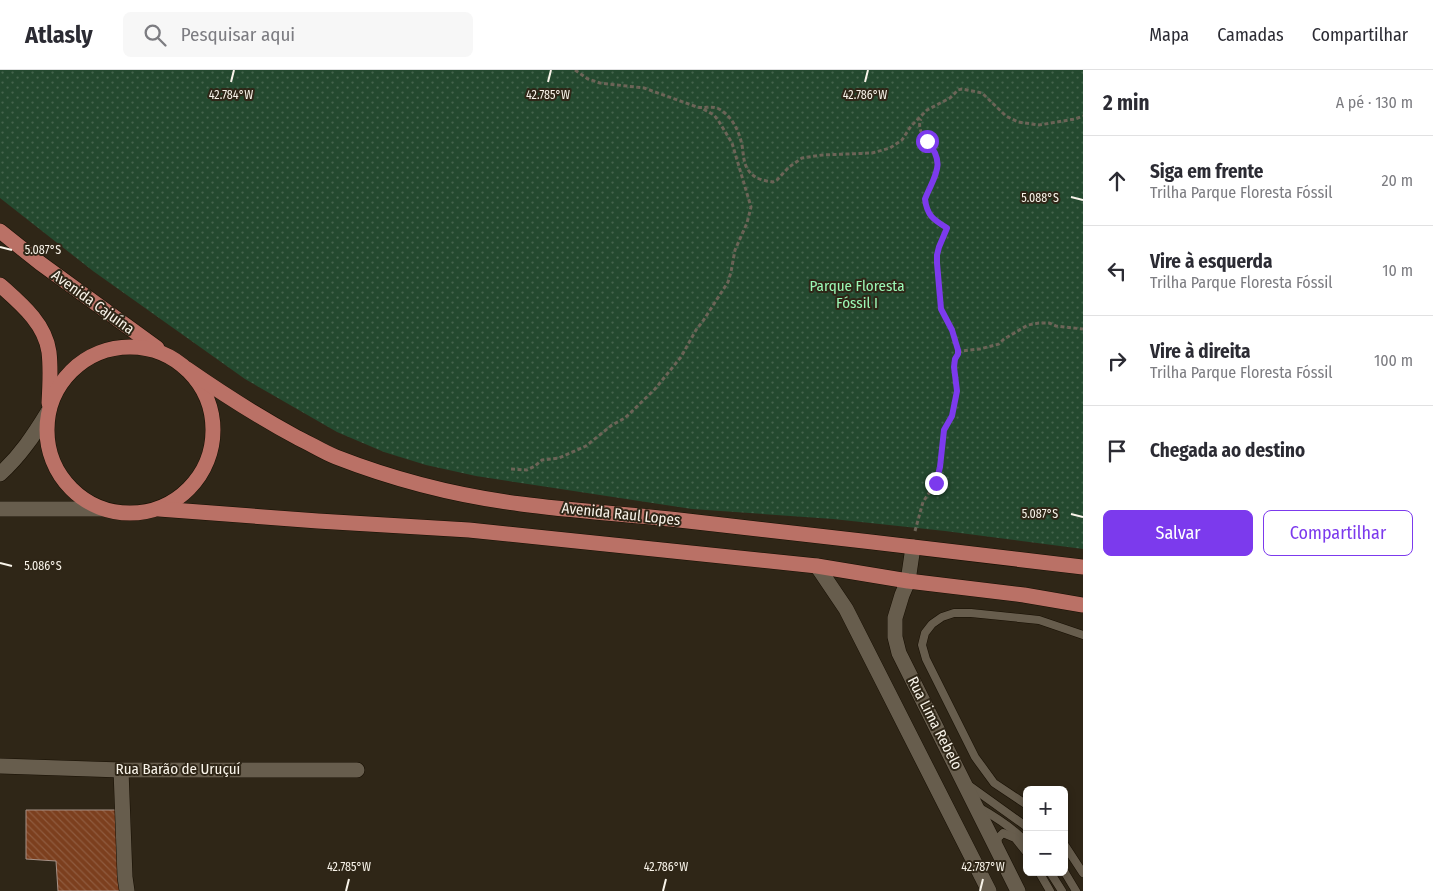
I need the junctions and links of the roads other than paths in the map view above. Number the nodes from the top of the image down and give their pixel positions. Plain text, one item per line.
1 (0, 230) edge
2 (0, 285) edge
3 (164, 354) junction
4 (187, 369) junction
5 (48, 409) junction
6 (0, 474) edge
7 (0, 509) edge
8 (102, 509) junction
9 (159, 509) junction
10 (913, 540) junction
11 (816, 566) junction
12 (1083, 567) edge
13 (908, 581) junction
14 (1083, 605) edge
15 (1083, 635) edge
16 (0, 766) edge
17 (121, 770) junction
18 (357, 770) dead end
19 (965, 782) junction
20 (1023, 802) edge
21 (976, 805) junction
22 (1023, 824) edge
23 (1023, 838) edge
24 (996, 846) junction
25 (1023, 848) edge
26 (1068, 850) edge
27 (972, 858) junction
28 (1083, 873) edge
29 (1041, 876) edge
30 (1053, 876) edge
31 (1067, 876) edge
32 (127, 891) edge
33 (989, 891) edge
34 (1018, 891) edge
35 (1050, 891) edge
36 (1062, 891) edge
37 (1076, 891) edge

1 - 3 main road, Avenida Cajuína
2 - 5 main road
3 - 4 main road
3 - 5 main road
4 - 9 main road
4 - 10 main road, Avenida Raul Lopes
5 - 6 street
5 - 8 main road
7 - 8 street
8 - 9 main road
9 - 11 main road
10 - 12 main road, Avenida Raul Lopes
10 - 13 street, Rua Lima Rebelo
11 - 13 main road
11 - 27 street, Rua Lima Rebelo
13 - 14 main road
13 - 19 street, Rua Lima Rebelo
15 - 20 lane
16 - 17 street, Rua Barão de Uruçuí
17 - 18 street, Rua Barão de Uruçuí
17 - 32 street
19 - 21 street, Rua Lima Rebelo
19 - 22 lane
21 - 23 lane
21 - 24 street, Rua Lima Rebelo
24 - 25 lane
24 - 27 street
24 - 34 street, Rua Lima Rebelo
26 - 28 lane
27 - 33 street, Rua Lima Rebelo
29 - 35 lane
30 - 36 lane
31 - 37 lane

